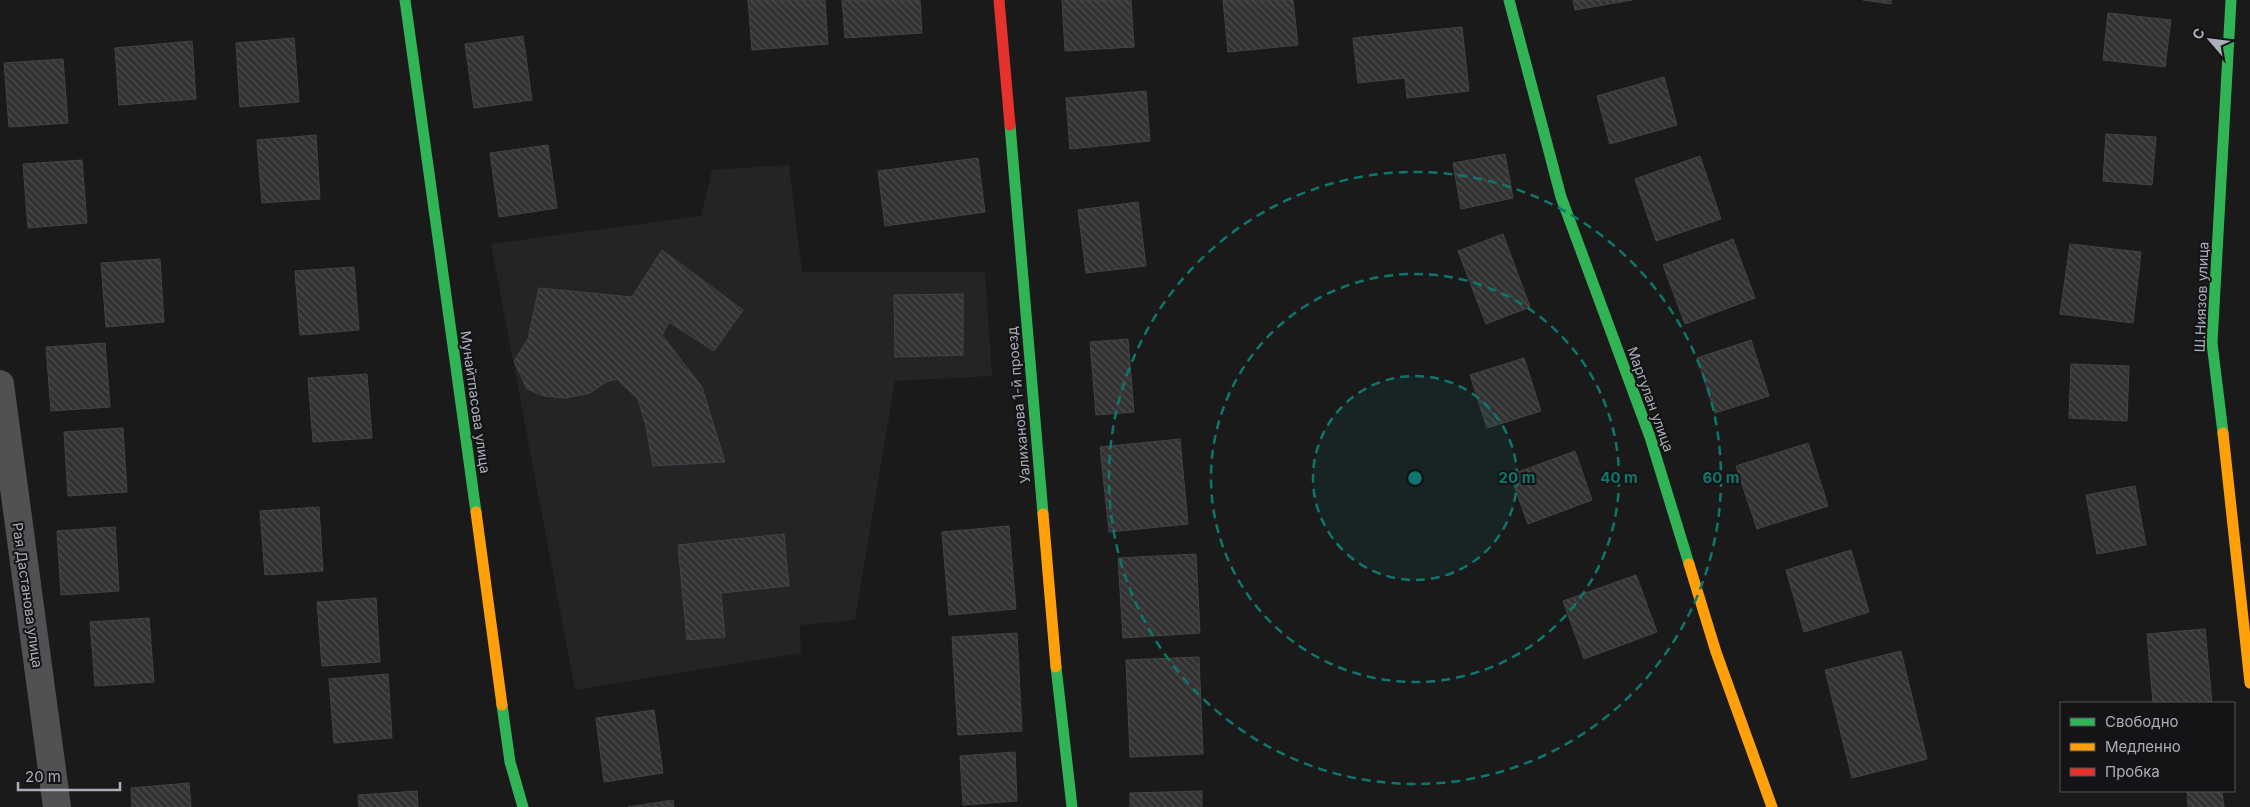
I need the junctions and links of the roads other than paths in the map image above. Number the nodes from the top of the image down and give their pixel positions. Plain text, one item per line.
1 (405, 0) edge
2 (999, 0) edge
3 (1509, 0) edge
4 (2231, 0) edge
5 (0, 384) edge
6 (2250, 684) edge
7 (57, 807) edge
8 (523, 807) edge
9 (1072, 807) edge
10 (1772, 807) edge

1 - 8 street, Мунайтпасова улица
2 - 9 street, Уалиханова 1-й проезд
3 - 10 street, Маргулан улица
4 - 6 street, Ш.Ниязов улица
5 - 7 street, Рая Дастанова улица

